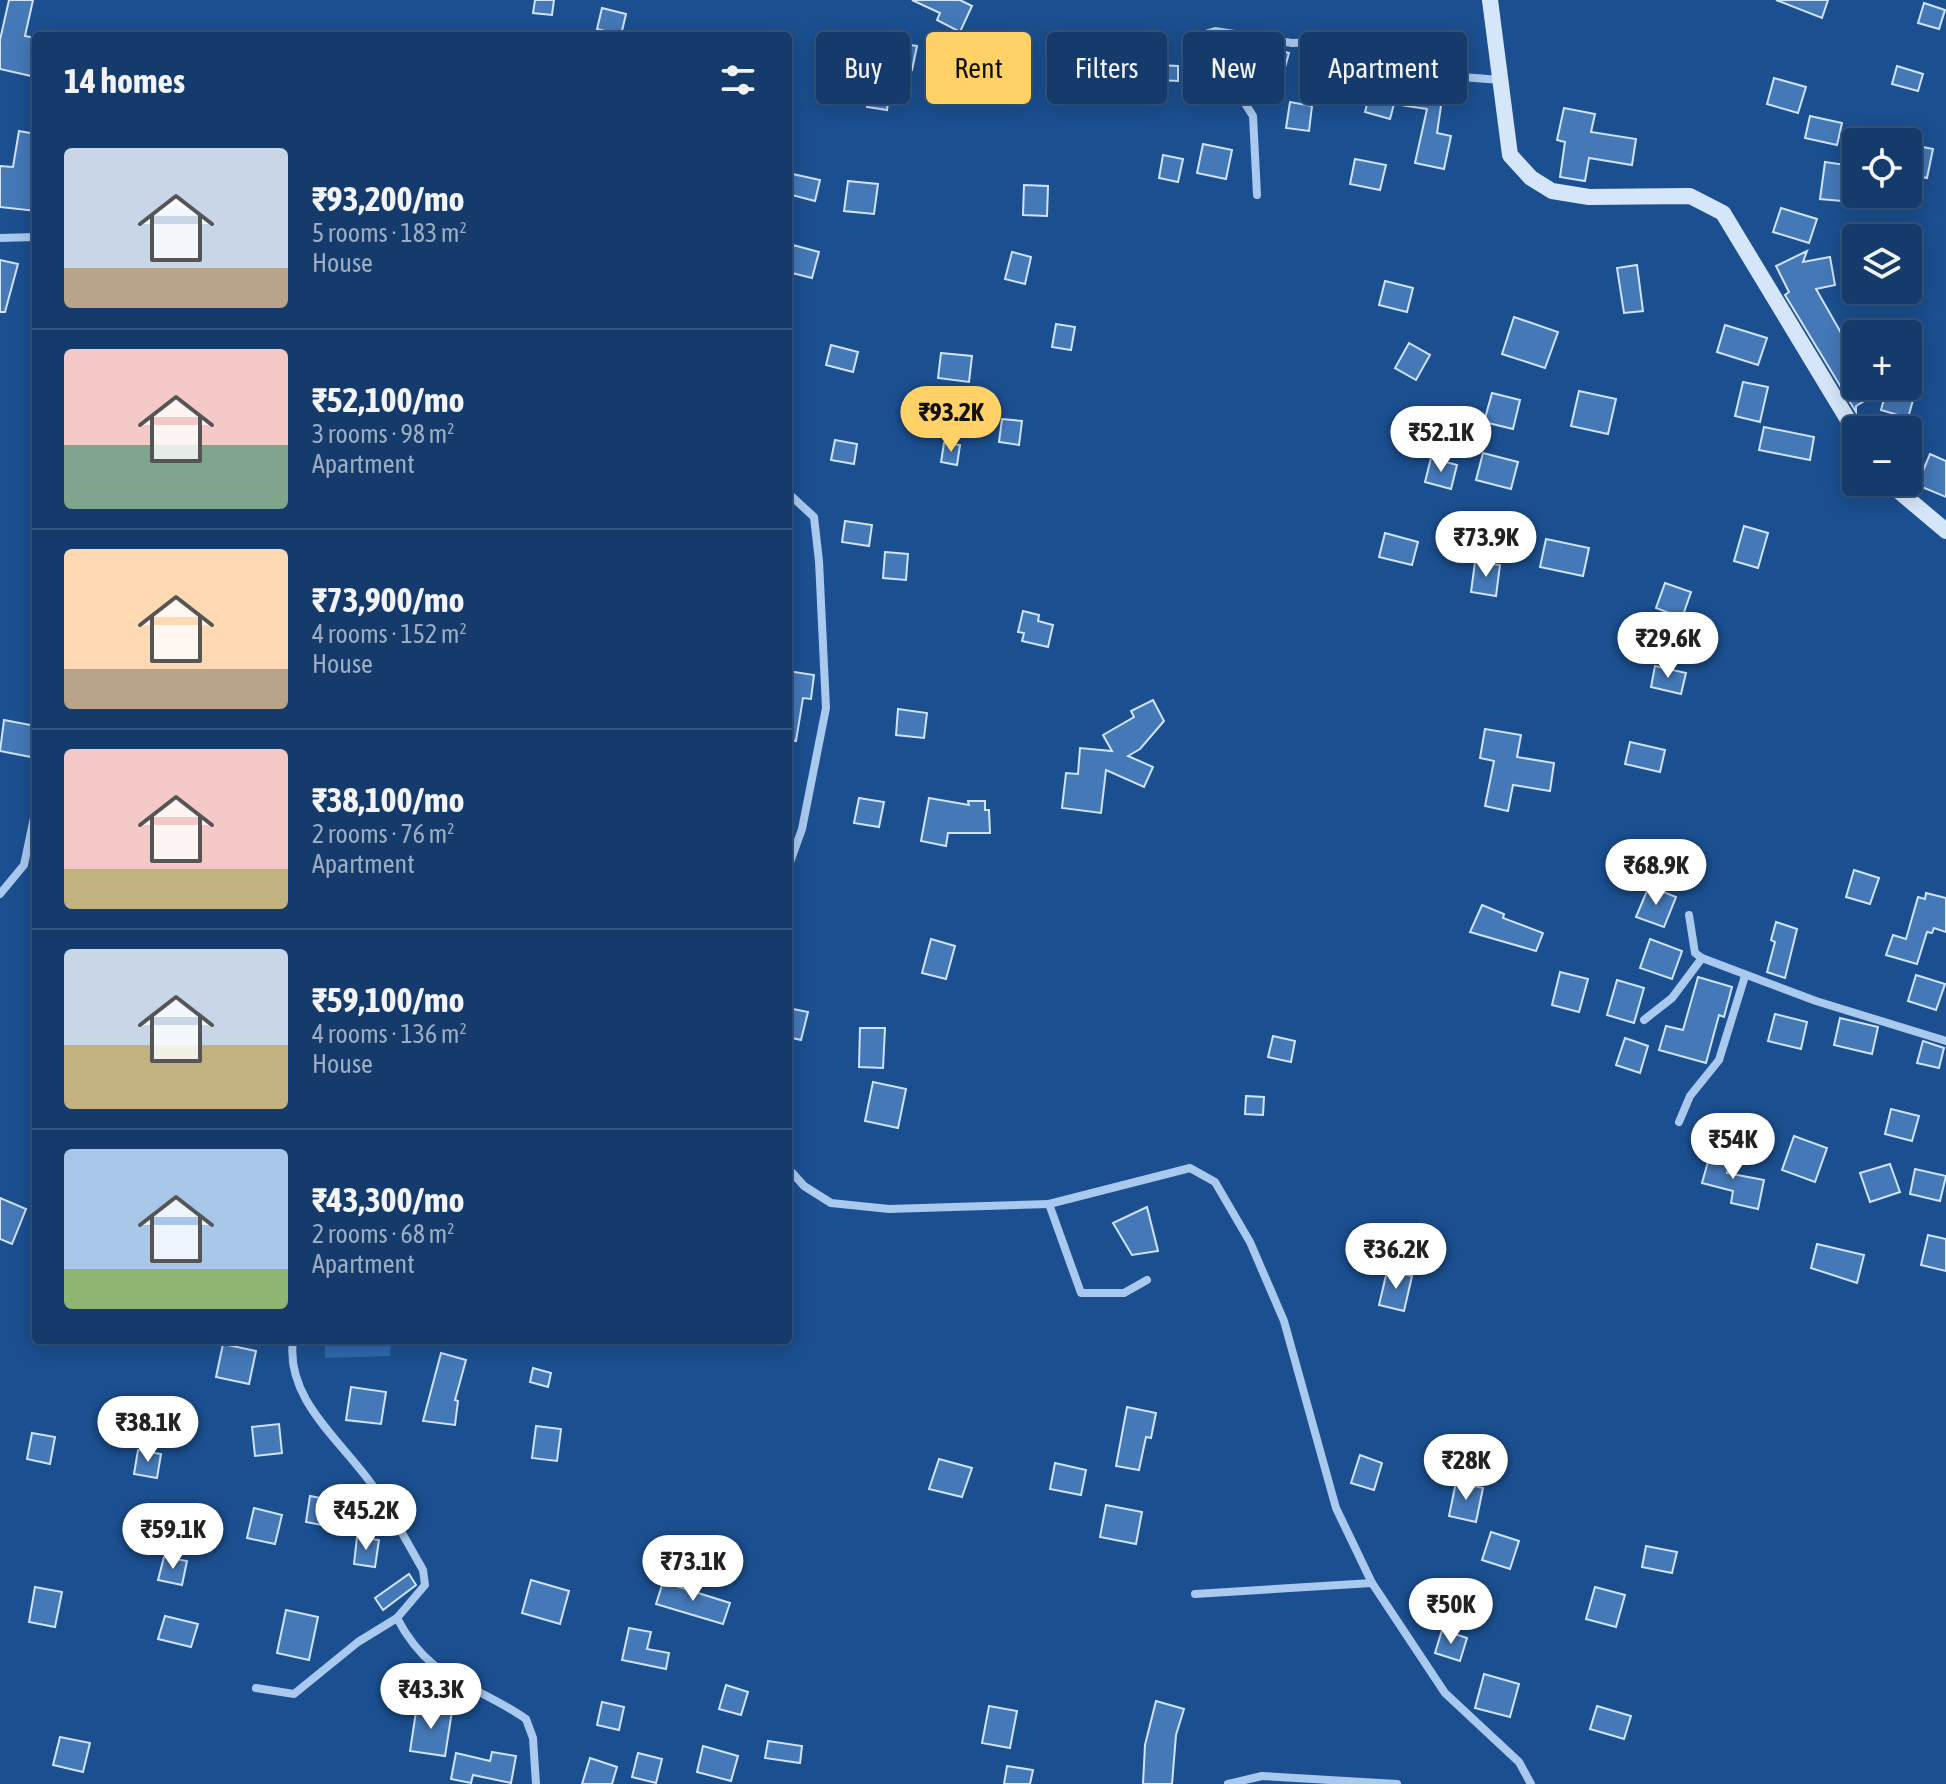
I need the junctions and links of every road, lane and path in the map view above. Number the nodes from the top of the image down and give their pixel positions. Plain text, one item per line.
1 (1490, 0) edge
2 (1501, 80) junction
3 (1257, 195) dead end
4 (32, 237) edge
5 (0, 238) edge
6 (1846, 416) edge
7 (1905, 496) edge
8 (792, 497) edge
9 (1946, 531) edge
10 (32, 827) edge
11 (792, 857) edge
12 (0, 894) edge
13 (1689, 915) dead end
14 (1702, 958) junction
15 (1745, 976) junction
16 (1644, 1020) dead end
17 (1946, 1041) edge
18 (1679, 1122) dead end
19 (792, 1172) edge
20 (1049, 1204) junction
21 (1147, 1280) dead end
22 (292, 1344) edge
23 (1372, 1583) junction
24 (1195, 1594) dead end
25 (397, 1618) junction
26 (256, 1688) dead end
27 (536, 1784) edge
28 (1228, 1784) edge
29 (1397, 1784) edge
30 (1531, 1784) edge

1 - 2 main road
2 - 3 street
2 - 6 main road
4 - 5 street
7 - 9 main road
8 - 11 street
10 - 12 street
13 - 14 street
14 - 15 street
14 - 16 street
15 - 17 street
15 - 18 street
19 - 20 street
20 - 21 street
20 - 23 street
22 - 25 street
23 - 24 street
23 - 30 street
25 - 26 street
25 - 27 street
28 - 29 street

